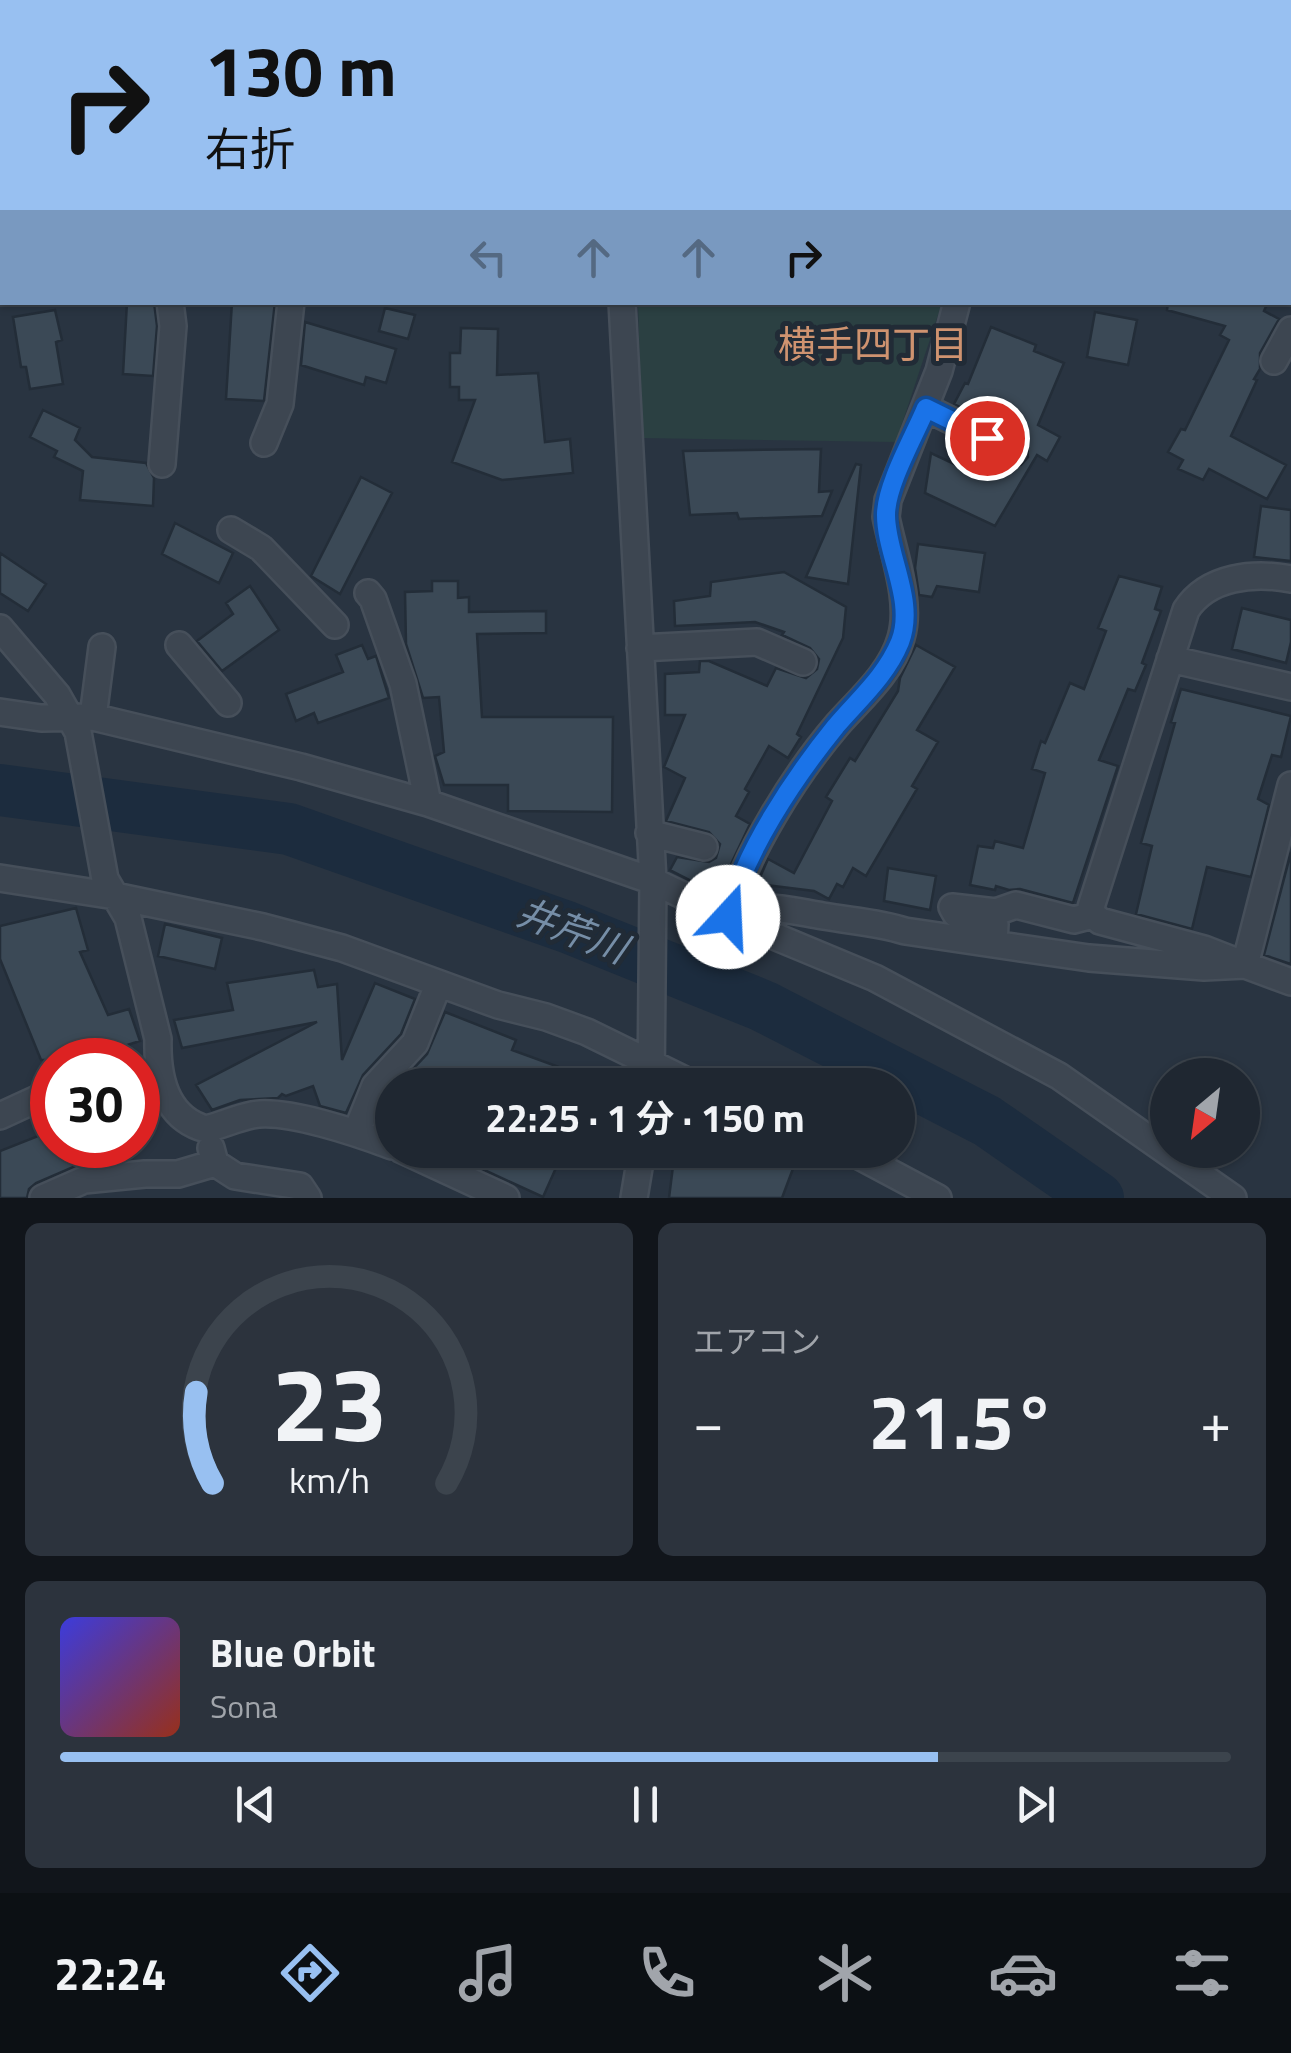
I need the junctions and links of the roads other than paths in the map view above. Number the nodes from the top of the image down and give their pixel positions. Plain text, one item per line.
1 (170, 305) edge
2 (292, 305) edge
3 (622, 305) edge
4 (956, 305) edge
5 (1291, 330) edge
6 (1274, 360) dead end
7 (926, 408) junction
8 (264, 444) dead end
9 (1013, 451) dead end
10 (162, 464) dead end
11 (232, 530) dead end
12 (1291, 579) edge
13 (368, 593) dead end
14 (335, 625) dead end
15 (0, 628) edge
16 (179, 645) dead end
17 (102, 647) dead end
18 (640, 648) junction
19 (1170, 659) junction
20 (802, 662) dead end
21 (1291, 688) edge
22 (228, 703) dead end
23 (0, 712) edge
24 (80, 722) junction
25 (1291, 784) edge
26 (428, 803) junction
27 (650, 833) junction
28 (704, 847) dead end
29 (0, 878) edge
30 (110, 888) junction
31 (652, 888) junction
32 (1093, 915) junction
33 (737, 921) junction
34 (994, 944) junction
35 (1245, 965) junction
36 (1291, 982) edge
37 (438, 985) junction
38 (158, 1038) edge
39 (651, 1068) edge
40 (160, 1088) edge
41 (30, 1102) edge
42 (0, 1116) edge
43 (206, 1129) junction
44 (356, 1133) junction
45 (375, 1140) edge
46 (441, 1168) edge
47 (639, 1168) edge
48 (882, 1168) edge
49 (226, 1179) edge
50 (42, 1198) edge
51 (308, 1198) edge
52 (506, 1198) edge
53 (634, 1198) edge
54 (938, 1198) edge
55 (1232, 1198) edge

1 - 10 street
2 - 8 street
3 - 18 street
4 - 7 street
5 - 6 street
7 - 9 street
7 - 33 street
11 - 14 street
12 - 19 street
13 - 26 street
15 - 24 street
16 - 22 street
17 - 24 street
18 - 20 street
18 - 27 street
19 - 21 street
19 - 32 street
23 - 24 street
24 - 26 street
24 - 30 street
25 - 35 street
26 - 31 street
27 - 28 street
27 - 31 street
29 - 30 street
30 - 37 street
30 - 38 street
31 - 33 street
31 - 39 street
32 - 34 street
32 - 35 street
33 - 34 street
33 - 55 street
34 - 35 street
35 - 36 street
37 - 39 street
37 - 44 street
40 - 43 street
41 - 42 street
43 - 44 street
43 - 49 street
44 - 45 street
46 - 52 street
47 - 53 street
48 - 54 street
49 - 50 street
49 - 51 street

